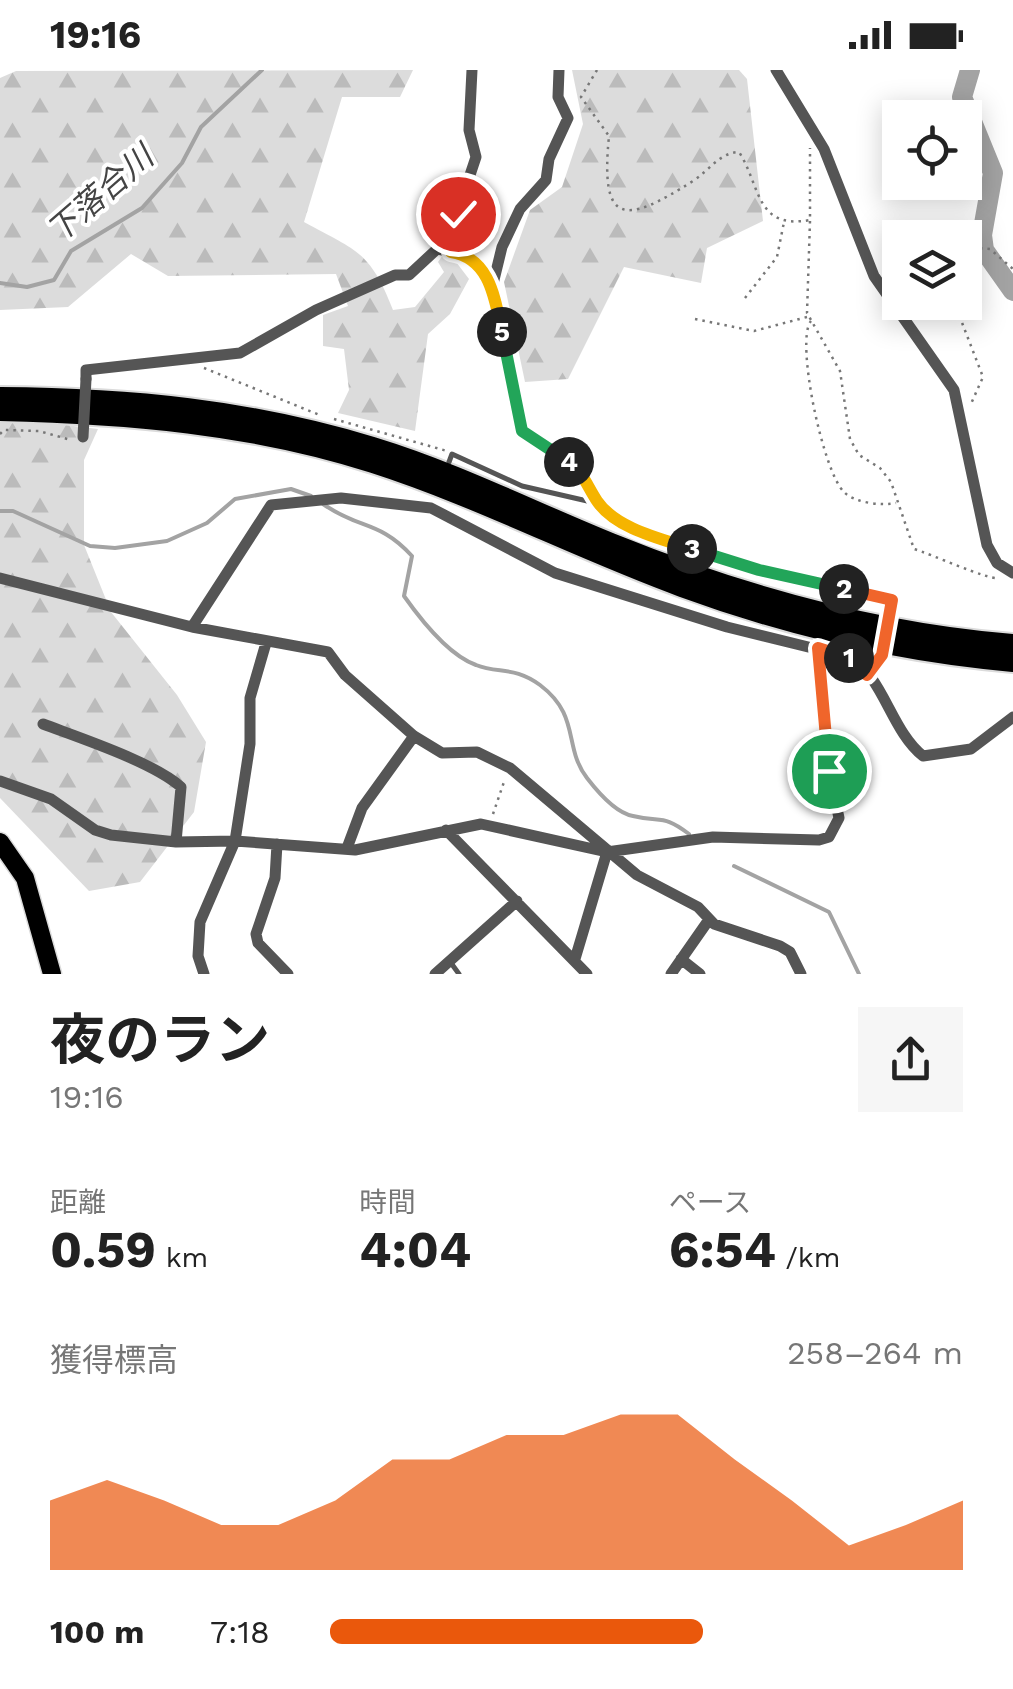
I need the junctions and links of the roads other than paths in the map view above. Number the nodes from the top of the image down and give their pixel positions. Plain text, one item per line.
1 (472, 70) edge
2 (559, 70) edge
3 (776, 70) edge
4 (451, 252) junction
5 (493, 284) junction
6 (0, 397) edge
7 (0, 411) edge
8 (83, 437) road end
9 (449, 462) dead end
10 (598, 503) junction
11 (1010, 572) edge
12 (0, 578) edge
13 (192, 627) junction
14 (266, 643) junction
15 (1013, 644) edge
16 (818, 648) junction
17 (1013, 662) edge
18 (867, 675) junction
19 (1013, 717) edge
20 (43, 724) dead end
21 (414, 736) junction
22 (0, 781) edge
23 (446, 830) junction
24 (235, 841) junction
25 (0, 842) edge
26 (176, 842) junction
27 (276, 844) junction
28 (346, 848) junction
29 (611, 852) junction
30 (517, 901) junction
31 (708, 920) junction
32 (575, 959) junction
33 (681, 959) junction
34 (449, 961) junction
35 (52, 974) edge
36 (204, 974) edge
37 (288, 974) edge
38 (435, 974) edge
39 (460, 974) edge
40 (587, 974) edge
41 (671, 974) edge
42 (700, 974) edge
43 (801, 974) edge

1 - 4 street
2 - 5 street
3 - 11 street
4 - 5 street
4 - 8 street, bridge
5 - 10 street
6 - 15 highway
7 - 17 highway
9 - 10 lane
10 - 18 street, bridge
12 - 13 street
13 - 14 street
13 - 16 street
14 - 21 street
14 - 24 street
16 - 18 street
16 - 29 street
18 - 19 street
20 - 26 street
21 - 28 street
21 - 29 street
22 - 26 street
23 - 28 street
23 - 29 street
23 - 30 street
24 - 26 street
24 - 27 street
24 - 36 street
25 - 35 main road
27 - 28 street
27 - 37 street
29 - 31 street
29 - 32 street
30 - 32 street
30 - 34 street
31 - 33 street
31 - 43 street
32 - 40 street
33 - 41 street
33 - 42 street
34 - 38 street
34 - 39 lane

